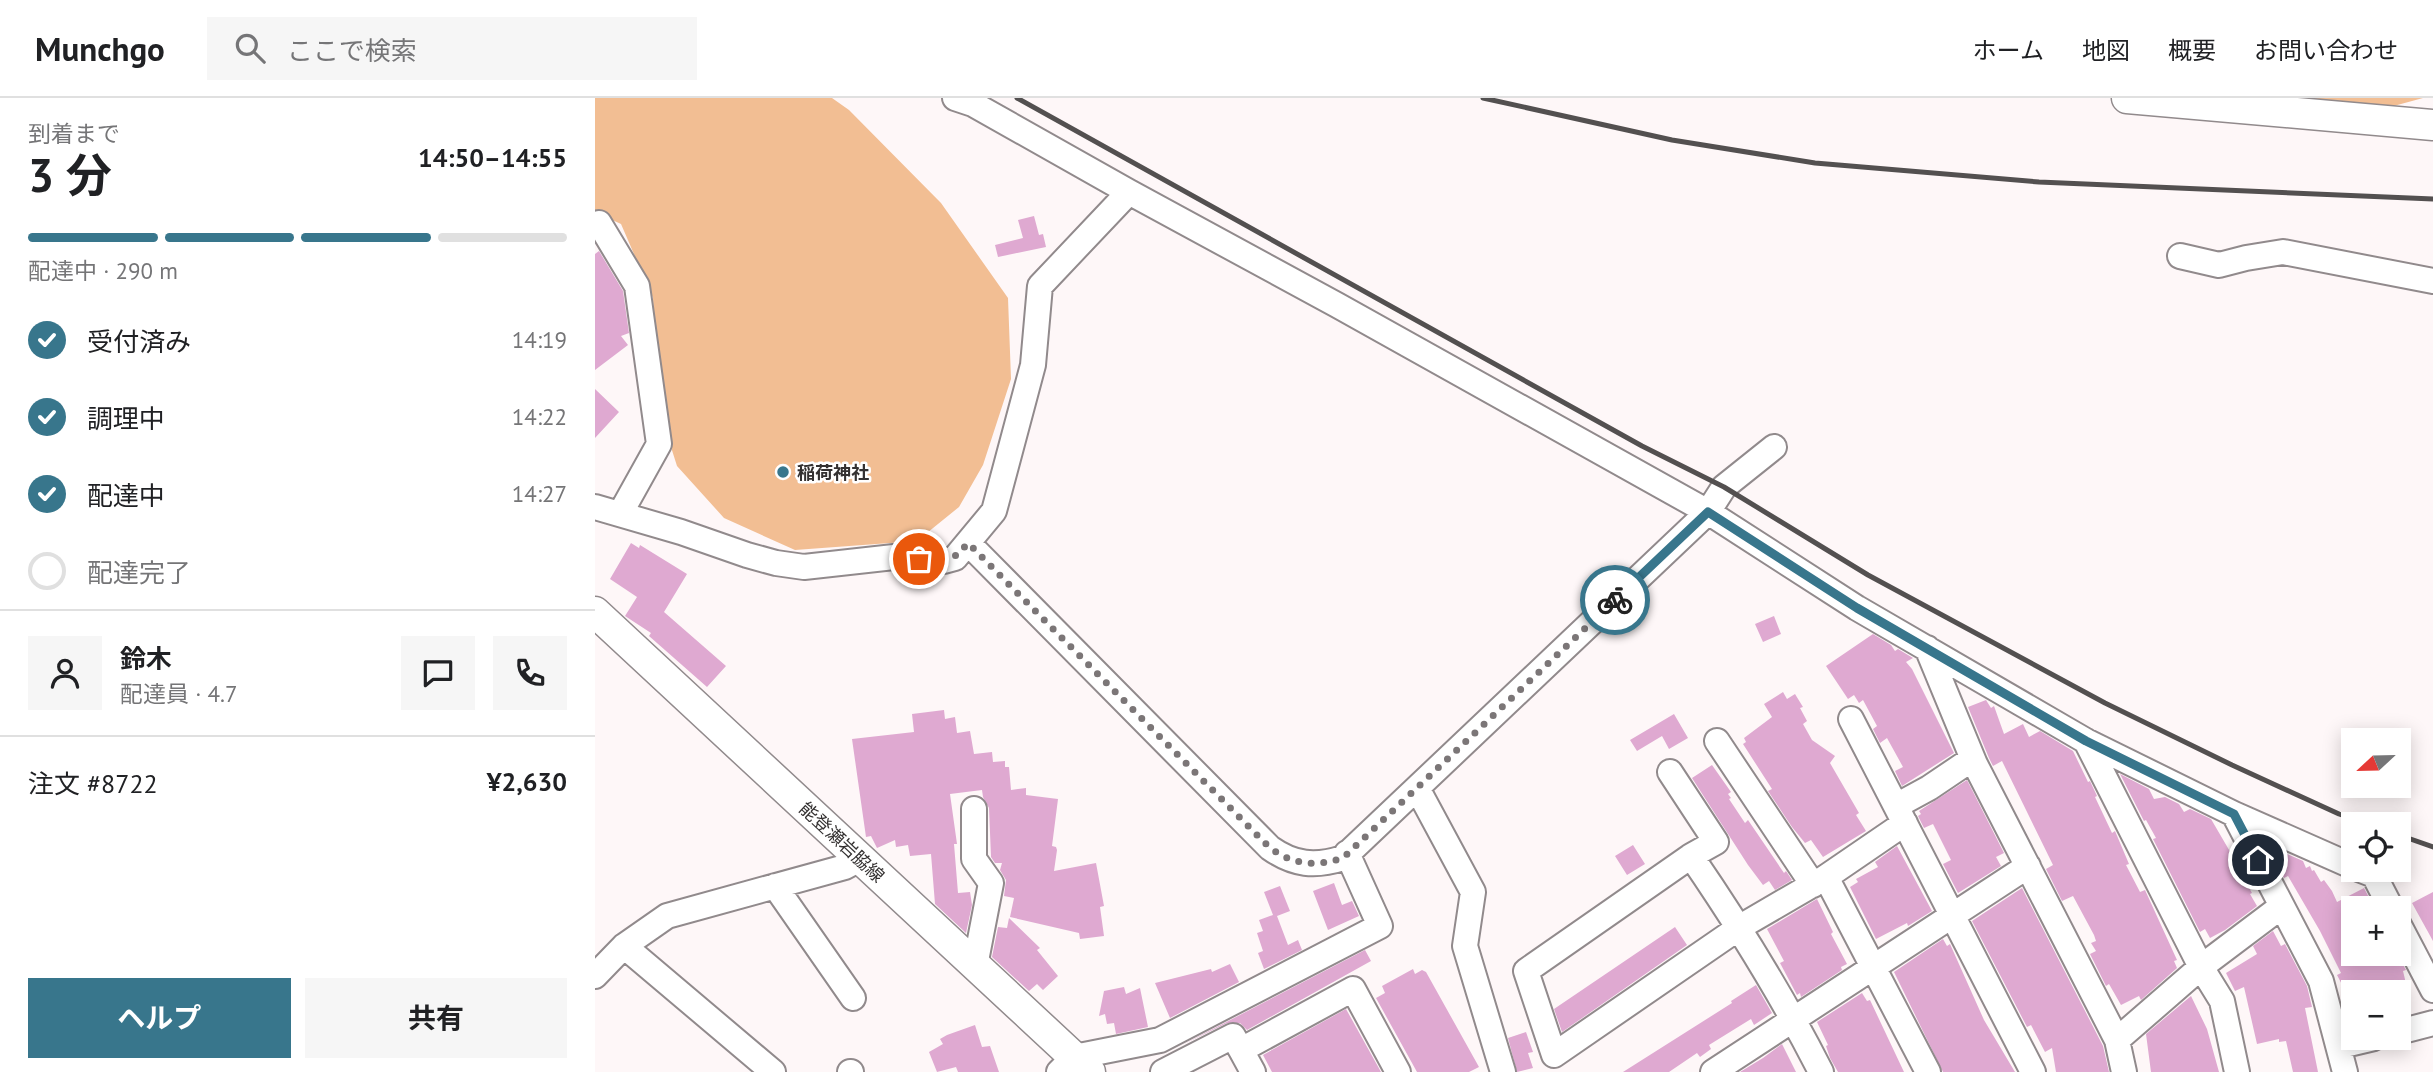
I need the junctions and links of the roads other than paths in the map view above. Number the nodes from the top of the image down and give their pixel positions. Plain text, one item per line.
1 (955, 98) edge
2 (2127, 98) edge
3 (2433, 125) edge
4 (1129, 192) junction
5 (599, 223) dead end
6 (2180, 256) dead end
7 (2433, 281) edge
8 (1774, 447) dead end
9 (595, 507) edge
10 (1708, 512) junction
11 (620, 514) junction
12 (968, 543) junction
13 (595, 612) edge
14 (1927, 648) junction
15 (1851, 719) dead end
16 (1717, 741) dead end
17 (2086, 741) junction
18 (1972, 759) junction
19 (1670, 772) dead end
20 (1417, 788) junction
21 (974, 809) dead end
22 (1900, 814) junction
23 (2234, 814) junction
24 (1347, 853) junction
25 (1692, 856) junction
26 (860, 859) junction
27 (2341, 861) edge
28 (2028, 866) junction
29 (1820, 881) junction
30 (775, 886) junction
31 (2282, 906) junction
32 (1952, 915) junction
33 (1740, 927) junction
34 (624, 946) junction
35 (2411, 948) edge
36 (975, 966) junction
37 (1873, 967) junction
38 (2201, 967) junction
39 (597, 969) edge
40 (2433, 990) edge
41 (853, 998) dead end
42 (1794, 1019) junction
43 (2433, 1023) edge
44 (2411, 1028) edge
45 (2117, 1040) junction
46 (2340, 1046) joint
47 (1247, 1066) edge
48 (1074, 1067) edge
49 (773, 1072) edge
50 (1163, 1072) edge
51 (1398, 1072) edge
52 (1503, 1072) edge
53 (1713, 1072) edge
54 (1821, 1072) edge
55 (1929, 1072) edge
56 (2033, 1072) edge
57 (2124, 1072) edge
58 (2237, 1072) edge
59 (2345, 1072) edge

1 - 4 street
2 - 3 main road
4 - 10 street
4 - 12 street
5 - 11 street
6 - 7 street
8 - 10 street
9 - 11 street
10 - 14 street
10 - 20 street
11 - 12 street
12 - 24 street
13 - 26 main road, 能登瀬岩脇線
14 - 17 street
14 - 18 street
15 - 22 street
16 - 29 street
17 - 23 street
17 - 38 street
18 - 22 street
18 - 28 street
19 - 25 street
20 - 24 street
20 - 52 street
21 - 36 street
22 - 29 street
22 - 32 street
23 - 27 street
23 - 31 street
24 - 48 street
25 - 33 street
25 - 33 street
26 - 30 street
26 - 36 main road, 能登瀬岩脇線
28 - 32 street
28 - 45 street
29 - 33 street
29 - 37 street
30 - 34 street
30 - 41 street
31 - 38 street
31 - 46 street
32 - 37 street
32 - 56 street
33 - 42 street
34 - 39 street
34 - 49 street
35 - 40 street
36 - 48 main road, 能登瀬岩脇線
37 - 42 street
37 - 55 street
38 - 45 street
38 - 58 street
42 - 53 street
42 - 54 street
43 - 44 street
45 - 57 street
46 - 59 street
47 - 50 street
47 - 51 street

